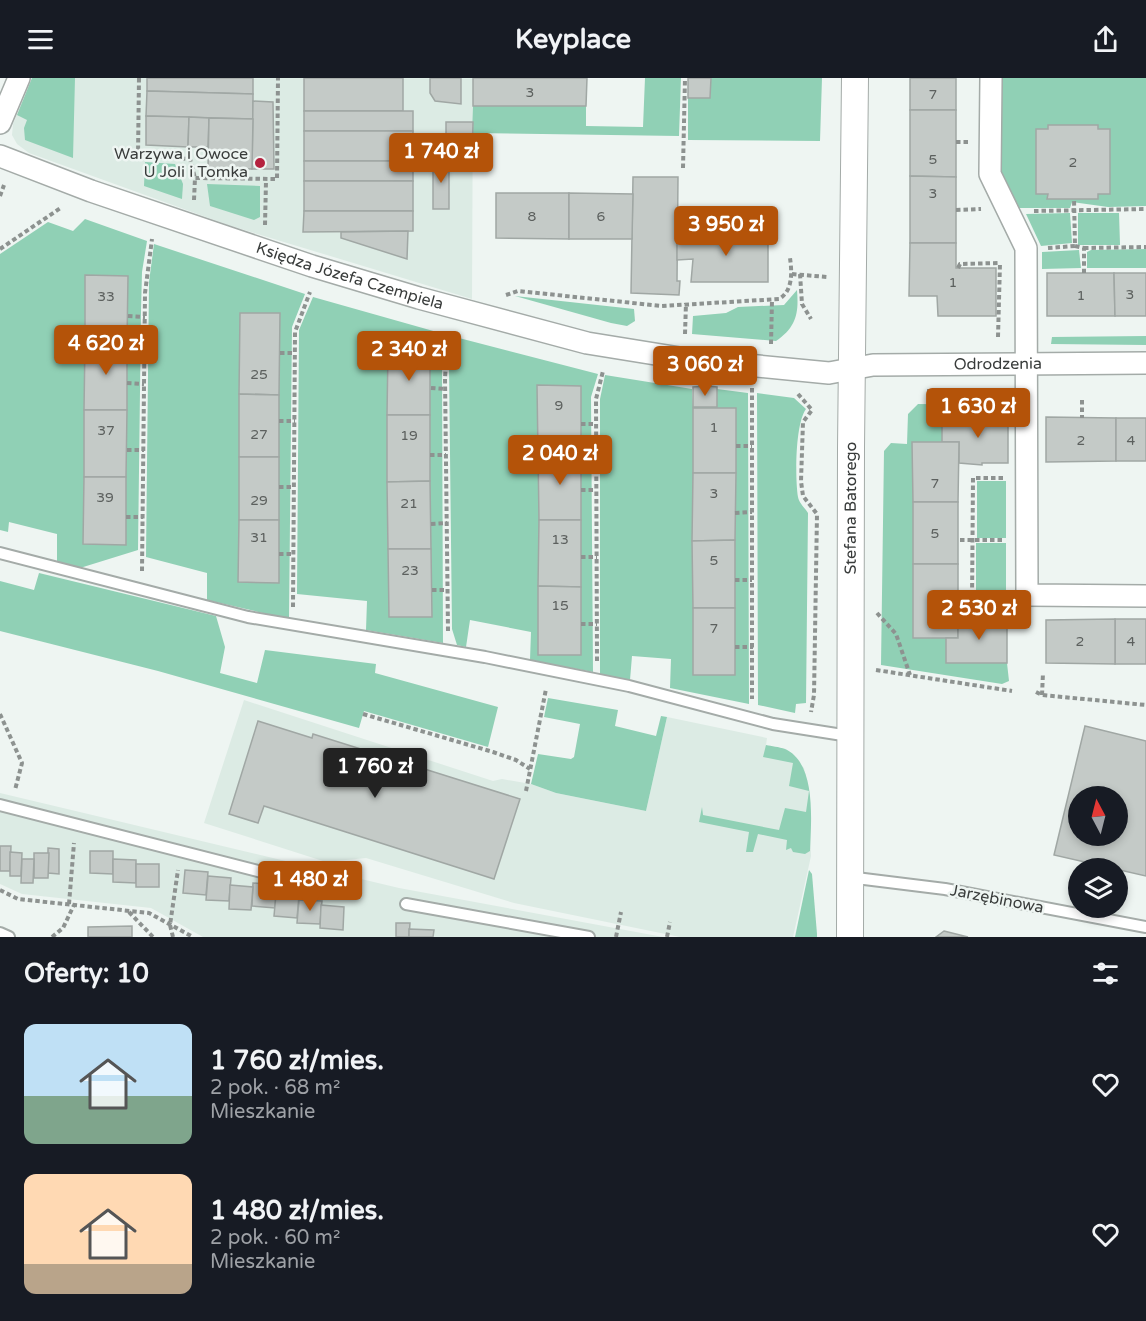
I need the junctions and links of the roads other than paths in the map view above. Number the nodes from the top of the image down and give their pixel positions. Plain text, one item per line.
1 (19, 78) edge
2 (855, 78) edge
3 (991, 78) edge
4 (0, 123) edge
5 (0, 156) edge
6 (1146, 363) edge
7 (1026, 364) junction
8 (852, 368) junction
9 (0, 553) edge
10 (1146, 596) edge
11 (850, 736) junction
12 (3, 806) edge
13 (848, 877) junction
14 (340, 892) dead end
15 (406, 904) dead end
16 (1146, 927) edge
17 (0, 933) edge
18 (9, 937) edge
19 (589, 937) edge
20 (850, 937) edge

1 - 4 street
2 - 8 street, Stefana Batorego
3 - 7 street
5 - 8 street, Księdza Józefa Czempiela
6 - 7 street, Odrodzenia
7 - 8 street, Odrodzenia
7 - 10 street
8 - 11 street, Stefana Batorego
9 - 11 lane
11 - 13 street, Stefana Batorego
12 - 14 lane
13 - 16 lane, Jarzębinowa
13 - 20 street, Stefana Batorego
15 - 19 lane
17 - 18 lane

